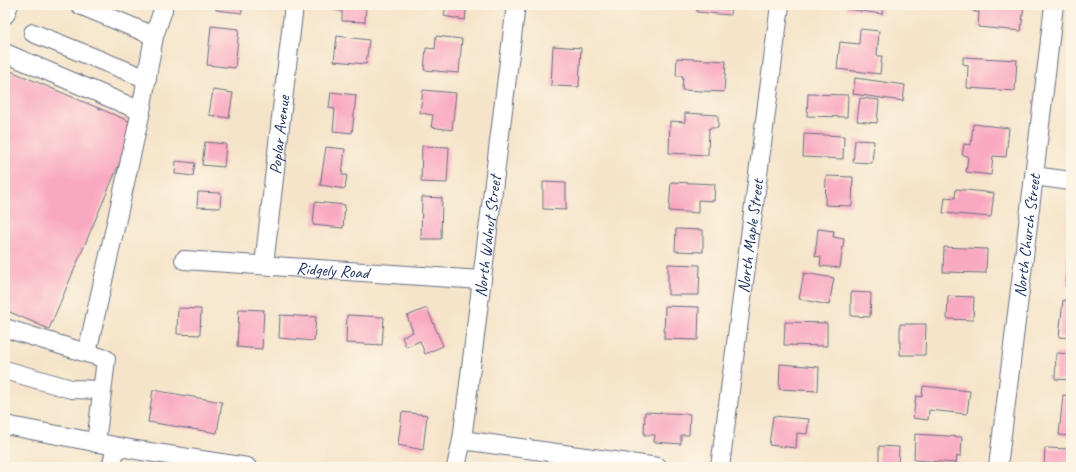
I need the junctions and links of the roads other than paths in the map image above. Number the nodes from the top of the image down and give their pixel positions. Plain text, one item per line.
1 (10, 5) edge
2 (80, 5) edge
3 (163, 5) edge
4 (294, 5) edge
5 (516, 5) edge
6 (780, 5) edge
7 (1054, 5) edge
8 (5, 15) edge
9 (33, 33) dead end
10 (154, 36) junction
11 (5, 53) edge
12 (147, 79) junction
13 (142, 111) junction
14 (1034, 176) junction
15 (1071, 181) edge
16 (184, 260) dead end
17 (264, 265) junction
18 (481, 280) junction
19 (5, 328) edge
20 (87, 353) junction
21 (5, 370) edge
22 (102, 390) junction
23 (5, 425) edge
24 (462, 440) junction
25 (96, 443) junction
26 (116, 446) junction
27 (562, 461) edge
28 (112, 467) edge
29 (247, 467) edge
30 (456, 467) edge
31 (658, 467) edge
32 (720, 467) edge
33 (998, 467) edge

1 - 8 street
2 - 10 street
3 - 10 street
4 - 17 street, Poplar Avenue
5 - 18 street, North Walnut Street
6 - 32 street, North Maple Street
7 - 14 street, North Church Street
9 - 12 street
10 - 12 street
11 - 13 street
12 - 13 street
13 - 20 street
14 - 15 street
14 - 33 street, North Church Street
16 - 17 street, Ridgely Road
17 - 18 street, Ridgely Road
18 - 24 street, North Walnut Street
19 - 20 street
20 - 22 street
21 - 22 street
22 - 25 street
23 - 25 street
24 - 27 street
24 - 30 street, North Walnut Street
25 - 26 street
26 - 28 street
26 - 29 street
27 - 31 street

